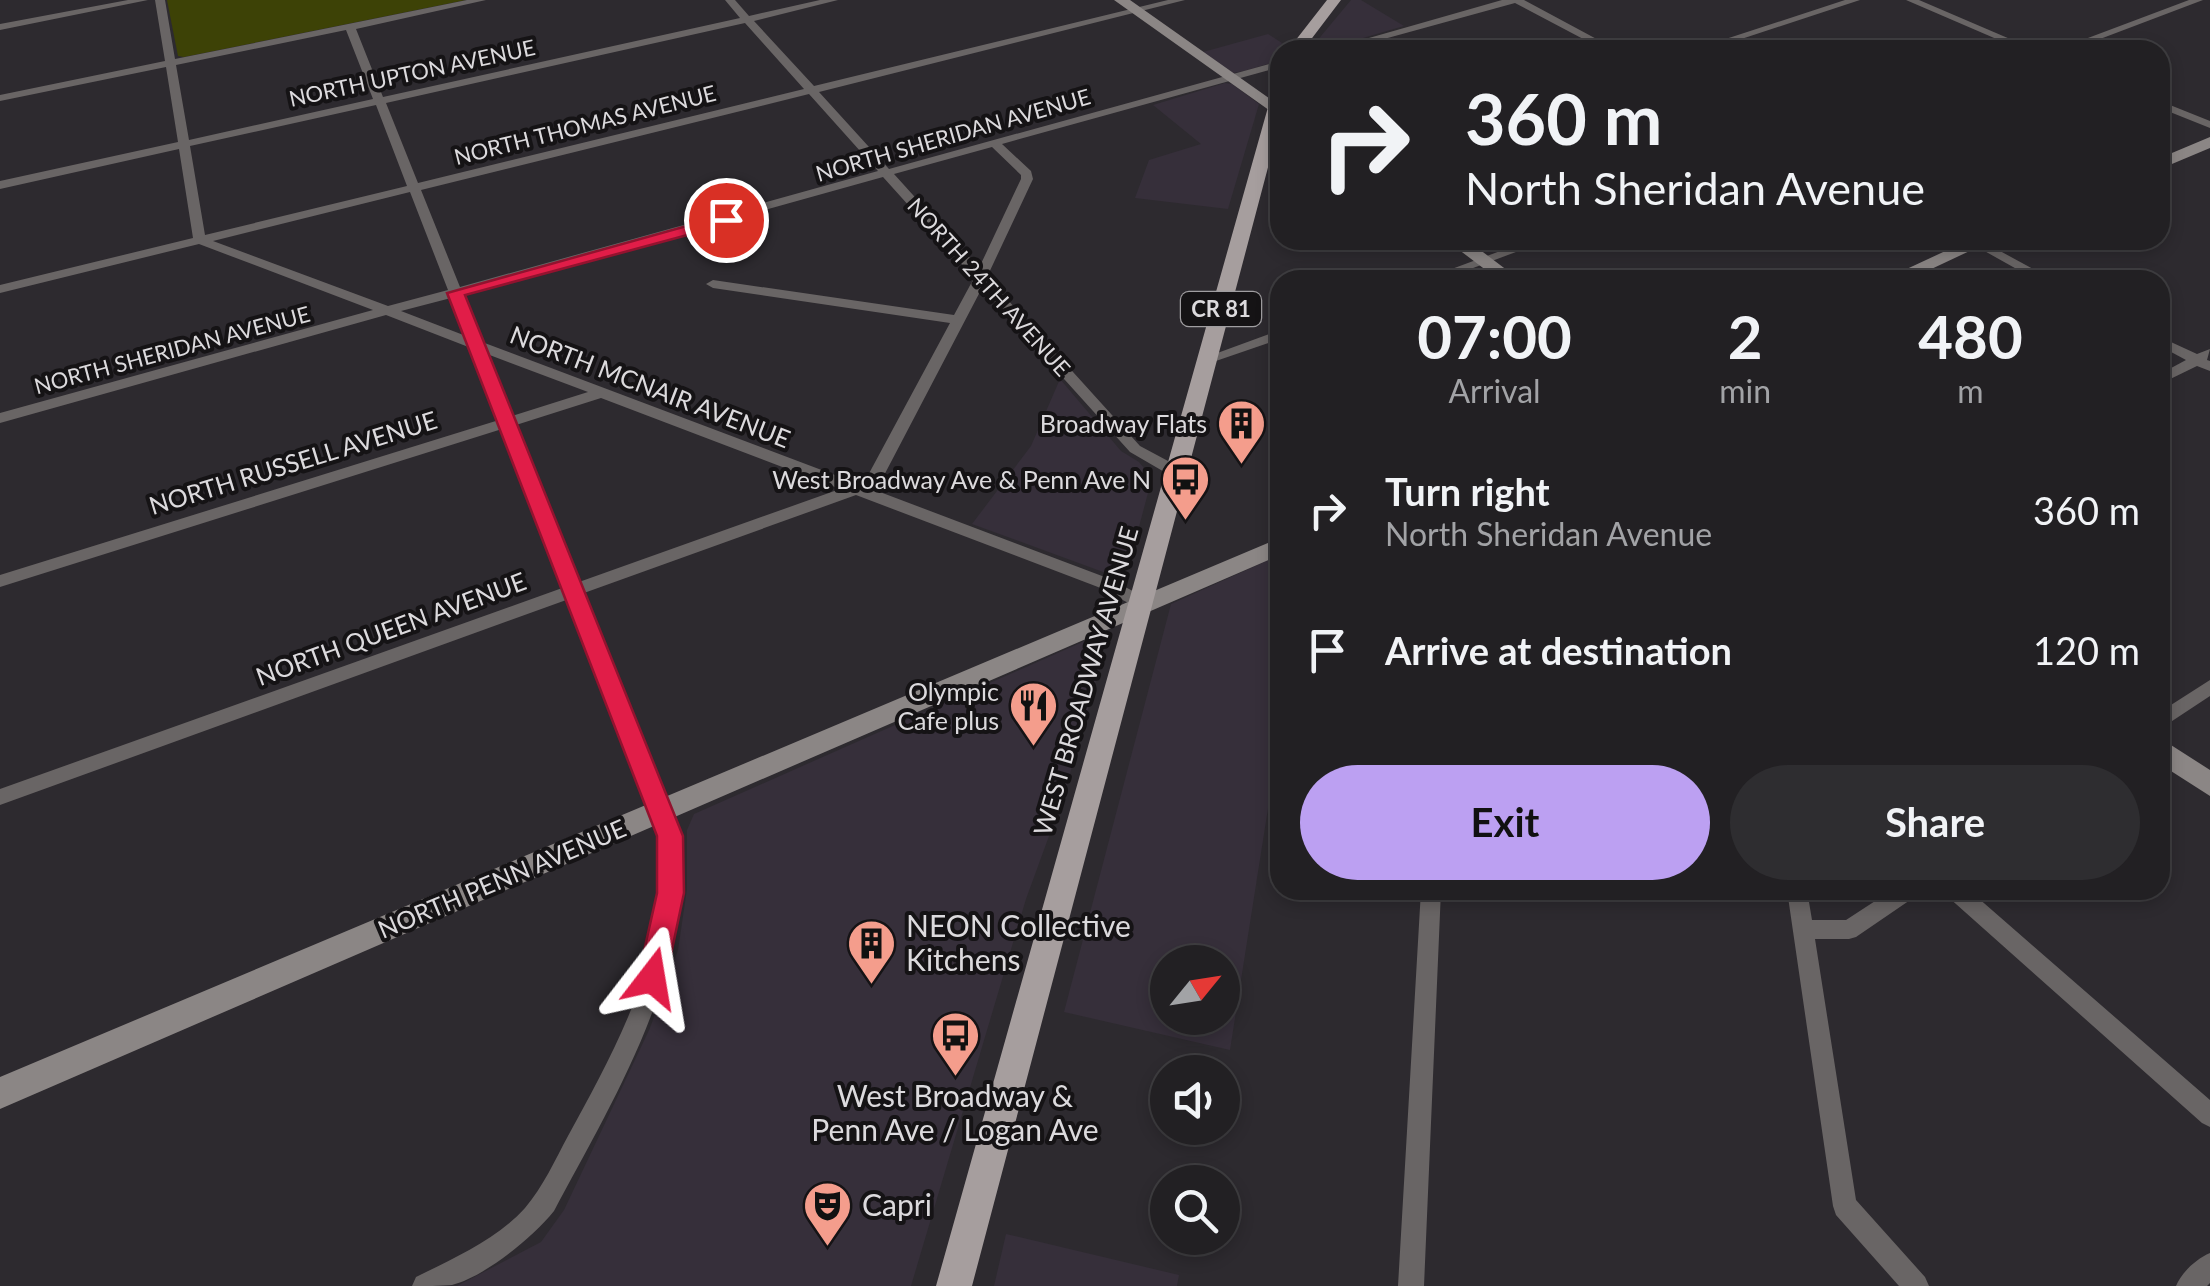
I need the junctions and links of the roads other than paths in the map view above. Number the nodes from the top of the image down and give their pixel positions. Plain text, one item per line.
1 (143, 0) edge
2 (160, 0) edge
3 (481, 0) edge
4 (730, 0) edge
5 (834, 0) edge
6 (1121, 0) edge
7 (1180, 0) edge
8 (1334, 0) edge
9 (1515, 0) edge
10 (1855, 0) edge
11 (1911, 0) edge
12 (2198, 0) edge
13 (1135, 10) junction
14 (746, 20) junction
15 (350, 26) junction
16 (0, 27) edge
17 (1304, 40) edge
18 (1369, 40) edge
19 (1593, 40) edge
20 (1728, 40) edge
21 (2006, 40) edge
22 (2088, 40) edge
23 (170, 63) junction
24 (1270, 67) edge
25 (1232, 78) junction
26 (811, 90) junction
27 (0, 98) edge
28 (380, 100) junction
29 (1270, 100) edge
30 (2170, 108) edge
31 (2210, 125) edge
32 (1270, 137) edge
33 (2210, 142) edge
34 (184, 144) junction
35 (995, 144) junction
36 (2170, 160) edge
37 (887, 174) junction
38 (0, 185) edge
39 (414, 187) junction
40 (200, 240) junction
41 (1469, 250) edge
42 (1514, 250) edge
43 (1957, 250) edge
44 (1993, 250) edge
45 (1484, 261) junction
46 (1457, 270) edge
47 (1497, 270) edge
48 (1914, 270) edge
49 (2028, 270) edge
50 (981, 277) junction
51 (713, 284) dead end
52 (0, 289) edge
53 (456, 293) junction
54 (388, 311) junction
55 (957, 320) junction
56 (1270, 337) edge
57 (477, 345) junction
58 (2170, 345) edge
59 (1208, 359) junction
60 (2206, 360) edge
61 (2170, 376) edge
62 (601, 392) junction
63 (0, 418) edge
64 (508, 422) junction
65 (1178, 472) junction
66 (855, 490) junction
67 (1270, 550) edge
68 (0, 582) edge
69 (574, 590) junction
70 (1142, 602) junction
71 (2210, 687) edge
72 (2170, 715) edge
73 (2170, 756) edge
74 (2210, 785) edge
75 (0, 796) edge
76 (662, 811) junction
77 (1430, 900) edge
78 (1798, 900) edge
79 (1894, 900) edge
80 (1965, 900) edge
81 (1802, 929) junction
82 (0, 1093) edge
83 (2210, 1114) edge
84 (2210, 1266) edge
85 (425, 1286) edge
86 (954, 1286) edge
87 (1411, 1286) edge
88 (1916, 1286) edge
89 (2189, 1286) edge

1 - 16 street
2 - 23 street
3 - 15 street
4 - 14 street, NORTH 24TH AVENUE
5 - 14 street, NORTH UPTON AVENUE
6 - 13 main road
7 - 13 street, NORTH THOMAS AVENUE
8 - 17 main road
9 - 18 street
9 - 19 street
10 - 20 street
11 - 21 street
12 - 22 street
13 - 25 main road
13 - 26 street, NORTH THOMAS AVENUE
14 - 26 street, NORTH 24TH AVENUE
14 - 28 street, NORTH UPTON AVENUE
15 - 23 street
15 - 28 street
23 - 27 street
23 - 34 street
24 - 25 street, NORTH SHERIDAN AVENUE
25 - 29 main road
25 - 35 street, NORTH SHERIDAN AVENUE
26 - 37 street, NORTH 24TH AVENUE
26 - 39 street, NORTH THOMAS AVENUE
28 - 34 street, NORTH UPTON AVENUE
28 - 39 street
30 - 31 street
32 - 59 main road, WEST BROADWAY AVENUE / CR 81
33 - 36 main road
34 - 38 street, NORTH UPTON AVENUE
34 - 40 street
35 - 37 street, NORTH SHERIDAN AVENUE
35 - 50 street
37 - 50 street, NORTH 24TH AVENUE
37 - 53 street, NORTH SHERIDAN AVENUE
39 - 40 street, NORTH THOMAS AVENUE
39 - 53 street
40 - 52 street, NORTH THOMAS AVENUE
40 - 54 street, NORTH MCNAIR AVENUE
41 - 45 main road
42 - 45 street
43 - 48 main road
44 - 49 street
45 - 46 street
45 - 47 main road
50 - 55 street
50 - 65 street, NORTH 24TH AVENUE
51 - 55 street
53 - 54 street, NORTH SHERIDAN AVENUE
53 - 57 street
54 - 57 street, NORTH MCNAIR AVENUE
54 - 63 street, NORTH SHERIDAN AVENUE
55 - 66 street
56 - 59 street
57 - 62 street, NORTH MCNAIR AVENUE
57 - 64 street
58 - 60 street
59 - 65 main road, WEST BROADWAY AVENUE / CR 81
60 - 61 street
62 - 64 street, NORTH RUSSELL AVENUE
62 - 66 street, NORTH MCNAIR AVENUE
64 - 68 street, NORTH RUSSELL AVENUE
64 - 69 street
65 - 70 main road, WEST BROADWAY AVENUE / CR 81
66 - 69 street, NORTH QUEEN AVENUE
66 - 70 street, NORTH MCNAIR AVENUE
67 - 70 main road, NORTH PENN AVENUE
69 - 75 street, NORTH QUEEN AVENUE
69 - 76 street
70 - 76 main road, NORTH PENN AVENUE
70 - 86 main road, WEST BROADWAY AVENUE / CR 81
71 - 72 street
73 - 74 main road
76 - 82 main road, NORTH PENN AVENUE
76 - 85 street
77 - 87 street
78 - 81 street
79 - 81 street
80 - 83 street
81 - 88 street
84 - 89 street

